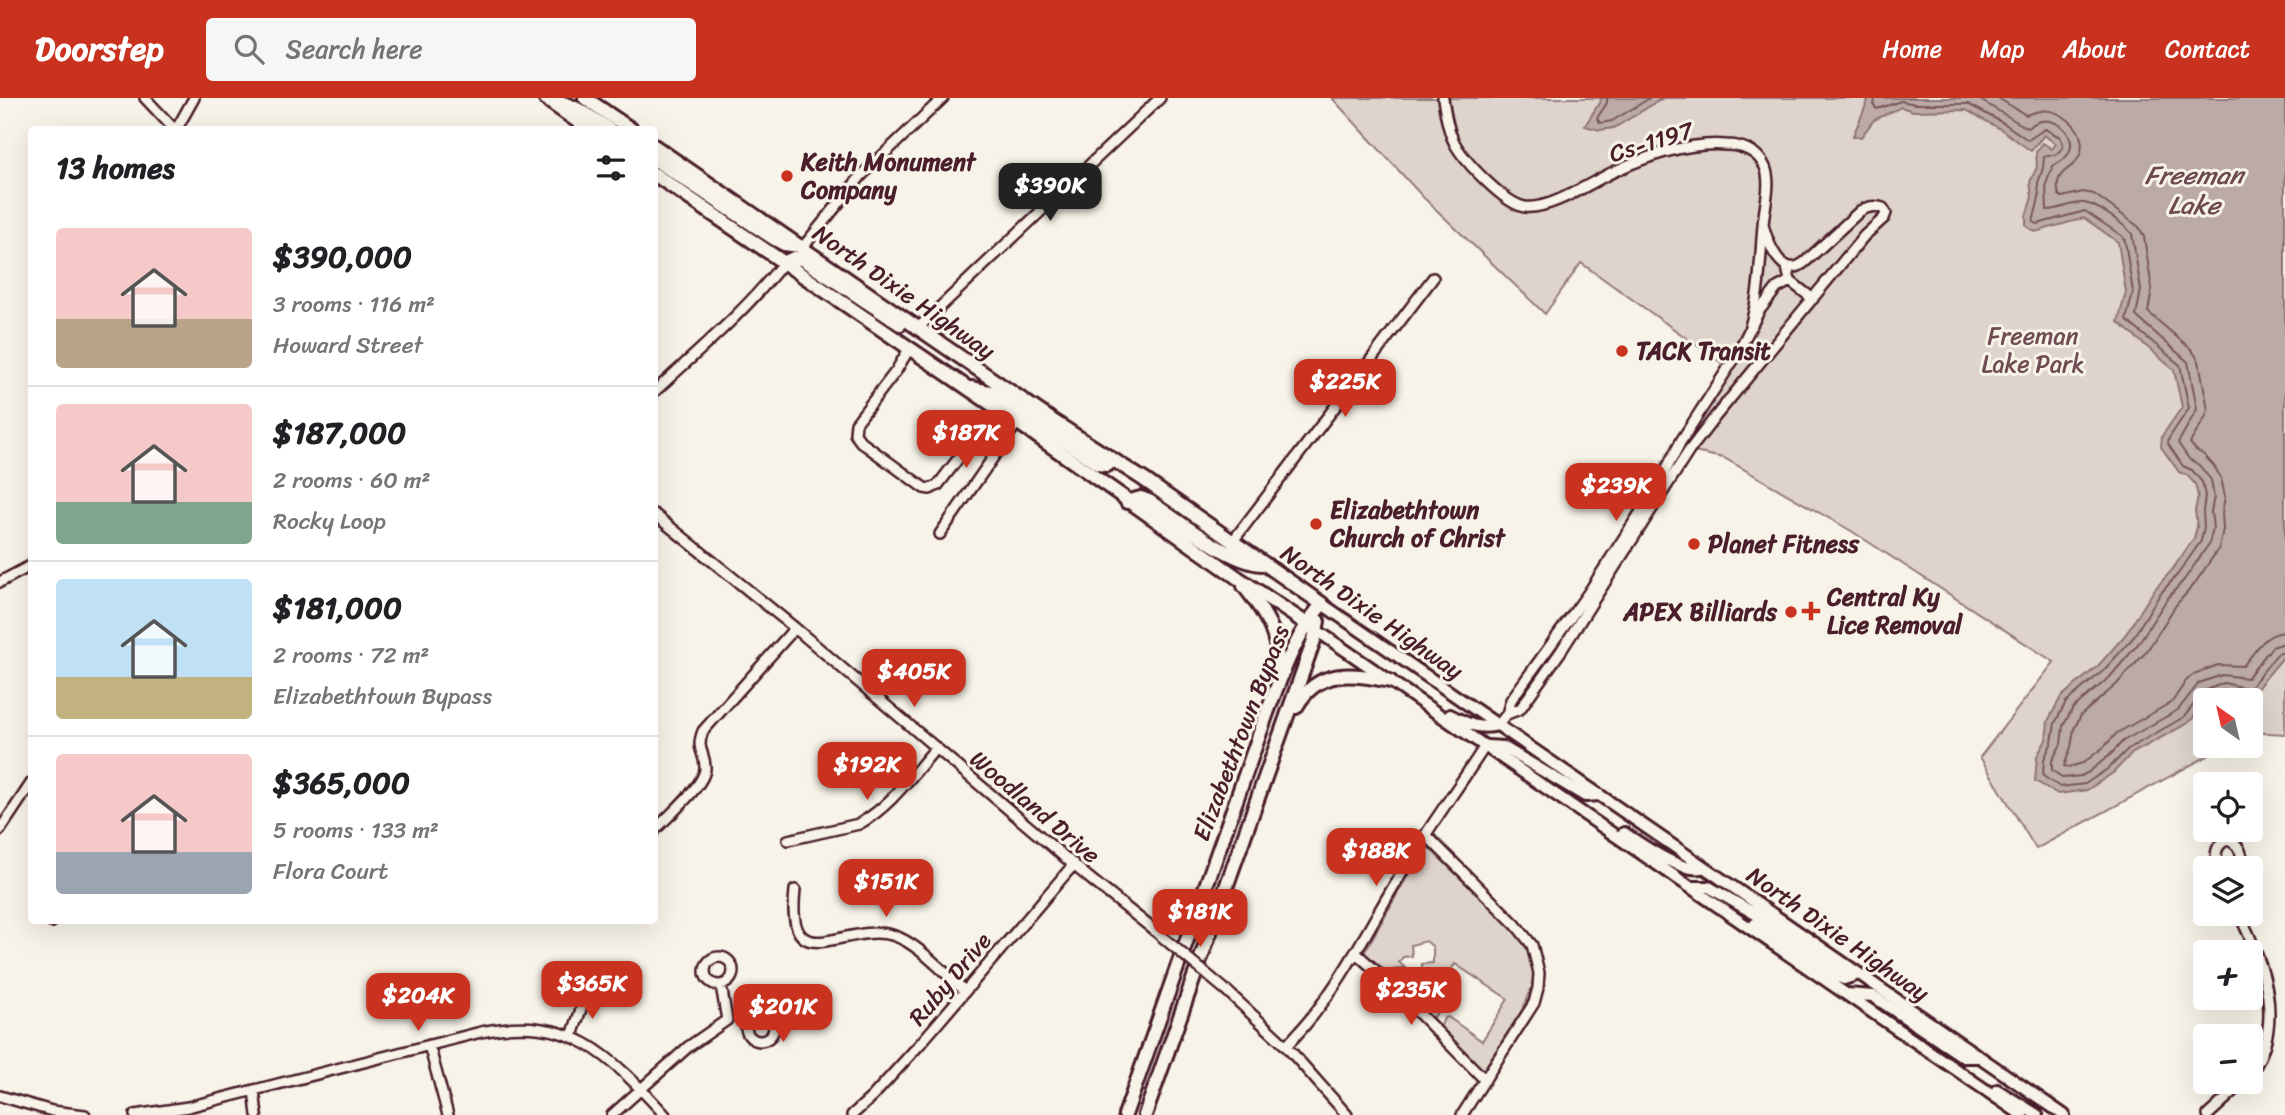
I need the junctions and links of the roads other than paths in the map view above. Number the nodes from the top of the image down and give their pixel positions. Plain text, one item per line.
1 (145, 98) edge
2 (194, 98) edge
3 (575, 98) edge
4 (585, 98) edge
5 (943, 98) edge
6 (1160, 98) edge
7 (1443, 98) edge
8 (545, 99) edge
9 (602, 109) junction
10 (172, 126) edge
11 (178, 126) edge
12 (584, 126) edge
13 (604, 126) edge
14 (626, 126) edge
15 (658, 149) edge
16 (658, 162) edge
17 (658, 177) edge
18 (1763, 225) junction
19 (803, 247) junction
20 (783, 263) junction
21 (1787, 267) junction
22 (1433, 278) dead end
23 (1790, 281) junction
24 (1812, 299) junction
25 (919, 327) junction
26 (1749, 330) junction
27 (909, 349) junction
28 (965, 386) junction
29 (658, 388) edge
30 (1025, 401) junction
31 (997, 408) junction
32 (1017, 423) junction
33 (1114, 460) junction
34 (1127, 502) junction
35 (658, 516) edge
36 (940, 534) dead end
37 (1233, 541) junction
38 (1266, 564) junction
39 (28, 567) edge
40 (1238, 578) junction
41 (0, 582) edge
42 (1322, 604) junction
43 (1311, 626) junction
44 (795, 628) junction
45 (1392, 682) junction
46 (1267, 713) junction
47 (1507, 714) junction
48 (1498, 726) junction
49 (1282, 732) junction
50 (1485, 746) junction
51 (936, 748) junction
52 (28, 788) edge
53 (1599, 795) junction
54 (1562, 798) junction
55 (658, 827) edge
56 (0, 830) edge
57 (1426, 835) junction
58 (788, 840) dead end
59 (2217, 856) edge
60 (2240, 856) edge
61 (1073, 864) junction
62 (1704, 867) junction
63 (1690, 887) junction
64 (795, 890) dead end
65 (1746, 925) junction
66 (2245, 926) edge
67 (1356, 953) junction
68 (1855, 971) junction
69 (720, 985) dead end
70 (965, 991) junction
71 (1846, 994) junction
72 (585, 997) dead end
73 (2279, 1005) dead end
74 (727, 1020) junction
75 (746, 1026) dead end
76 (2278, 1029) dead end
77 (572, 1036) junction
78 (429, 1045) junction
79 (1286, 1046) junction
80 (1937, 1056) junction
81 (1979, 1057) junction
82 (2263, 1059) edge
83 (1485, 1080) junction
84 (641, 1088) junction
85 (254, 1090) junction
86 (2231, 1094) edge
87 (0, 1096) edge
88 (85, 1115) edge
89 (135, 1115) edge
90 (257, 1115) edge
91 (448, 1115) edge
92 (612, 1115) edge
93 (666, 1115) edge
94 (852, 1115) edge
95 (1125, 1115) edge
96 (1145, 1115) edge
97 (1347, 1115) edge
98 (1462, 1115) edge
99 (2022, 1115) edge
100 (2037, 1115) edge
101 (2064, 1115) edge
102 (2208, 1115) edge

1 - 10 street
2 - 11 street
3 - 9 highway
4 - 9 highway
5 - 19 street
6 - 25 street
7 - 18 street, Cs-1197
8 - 12 highway
8 - 13 highway
9 - 14 highway
15 - 19 highway, North Dixie Highway
16 - 19 highway
17 - 20 highway, North Dixie Highway
18 - 21 street
18 - 26 street, Cs-1197
19 - 25 highway, North Dixie Highway
20 - 27 highway, North Dixie Highway
20 - 29 street
20 - 30 highway
21 - 23 street
21 - 24 street
22 - 37 street
23 - 24 street
23 - 26 street
24 - 47 street
25 - 30 highway, North Dixie Highway
26 - 47 street
27 - 28 highway, North Dixie Highway
27 - 31 street
28 - 31 highway, North Dixie Highway
28 - 33 highway
30 - 33 highway, North Dixie Highway
31 - 32 highway, North Dixie Highway
32 - 34 highway, North Dixie Highway
32 - 36 street
33 - 37 highway, North Dixie Highway
34 - 38 highway
34 - 40 highway, North Dixie Highway
35 - 44 street, Woodland Drive
37 - 38 highway, North Dixie Highway
38 - 42 highway, North Dixie Highway
39 - 41 street
40 - 43 highway, North Dixie Highway
40 - 46 highway
42 - 43 highway, Elizabethtown Bypass
42 - 48 main road, North Dixie Highway
43 - 45 main road, North Dixie Highway
43 - 46 highway, Elizabethtown Bypass
43 - 49 highway, Elizabethtown Bypass
44 - 51 street, Woodland Drive
44 - 55 street
45 - 48 main road
45 - 49 highway
45 - 50 main road, North Dixie Highway
46 - 95 highway, Elizabethtown Bypass
47 - 48 street
48 - 53 main road, North Dixie Highway
49 - 96 highway, Elizabethtown Bypass
50 - 53 main road
50 - 54 main road, North Dixie Highway
50 - 57 street
51 - 58 street
51 - 61 street, Woodland Drive
52 - 56 street
53 - 62 main road, North Dixie Highway
54 - 62 main road
54 - 63 main road, North Dixie Highway
57 - 67 street
57 - 83 street
59 - 60 street
61 - 70 street, Ruby Drive
61 - 79 street, Woodland Drive, bridge
62 - 68 main road, North Dixie Highway
63 - 65 main road, North Dixie Highway
63 - 68 main road
64 - 70 street
65 - 68 main road
65 - 71 main road, North Dixie Highway
66 - 73 street
67 - 79 street
67 - 83 street
68 - 81 main road, North Dixie Highway
69 - 74 street
70 - 94 street, Ruby Drive
71 - 80 main road, North Dixie Highway
71 - 81 main road
72 - 77 street
74 - 75 street
74 - 84 street
76 - 82 street
77 - 78 street
77 - 84 street
78 - 85 street
78 - 91 street
79 - 97 street, Woodland Drive
80 - 99 main road, North Dixie Highway
80 - 100 main road
81 - 101 main road, North Dixie Highway
83 - 98 street
84 - 92 street
84 - 93 street
85 - 89 street
85 - 90 street
86 - 102 street
87 - 88 street

